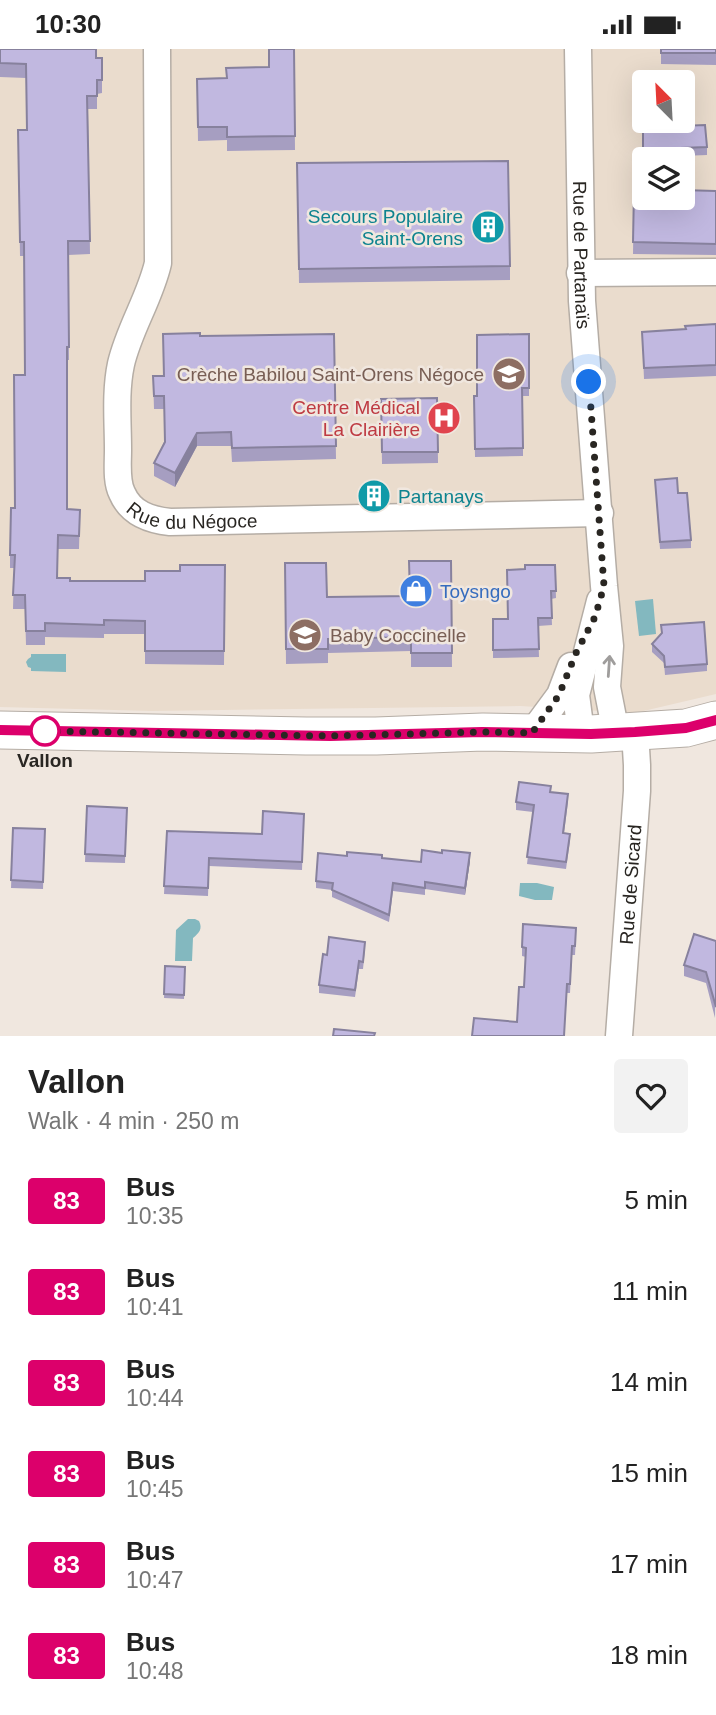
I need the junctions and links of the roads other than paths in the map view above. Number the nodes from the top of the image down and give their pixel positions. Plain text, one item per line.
1 (157, 49) edge
2 (579, 49) edge
3 (716, 272) edge
4 (580, 273) junction
5 (600, 513) junction
6 (604, 586) junction
7 (595, 617) junction
8 (716, 720) edge
9 (0, 730) edge
10 (532, 733) junction
11 (611, 733) junction
12 (620, 1036) edge

1 - 5 street, Rue du Négoce
2 - 4 street, Rue de Partanaïs
3 - 4 street
4 - 5 street, Rue de Partanaïs
5 - 6 street, Rue de Partanaïs
6 - 7 street, Rue de Partanaïs
11 -> 6 street, Rue de Partanaïs
7 - 10 street, Rue de Partanaïs
7 - 11 street, Rue de Partanaïs
8 - 11 street
9 - 10 street
10 - 11 street
11 - 12 street, Rue de Sicard

